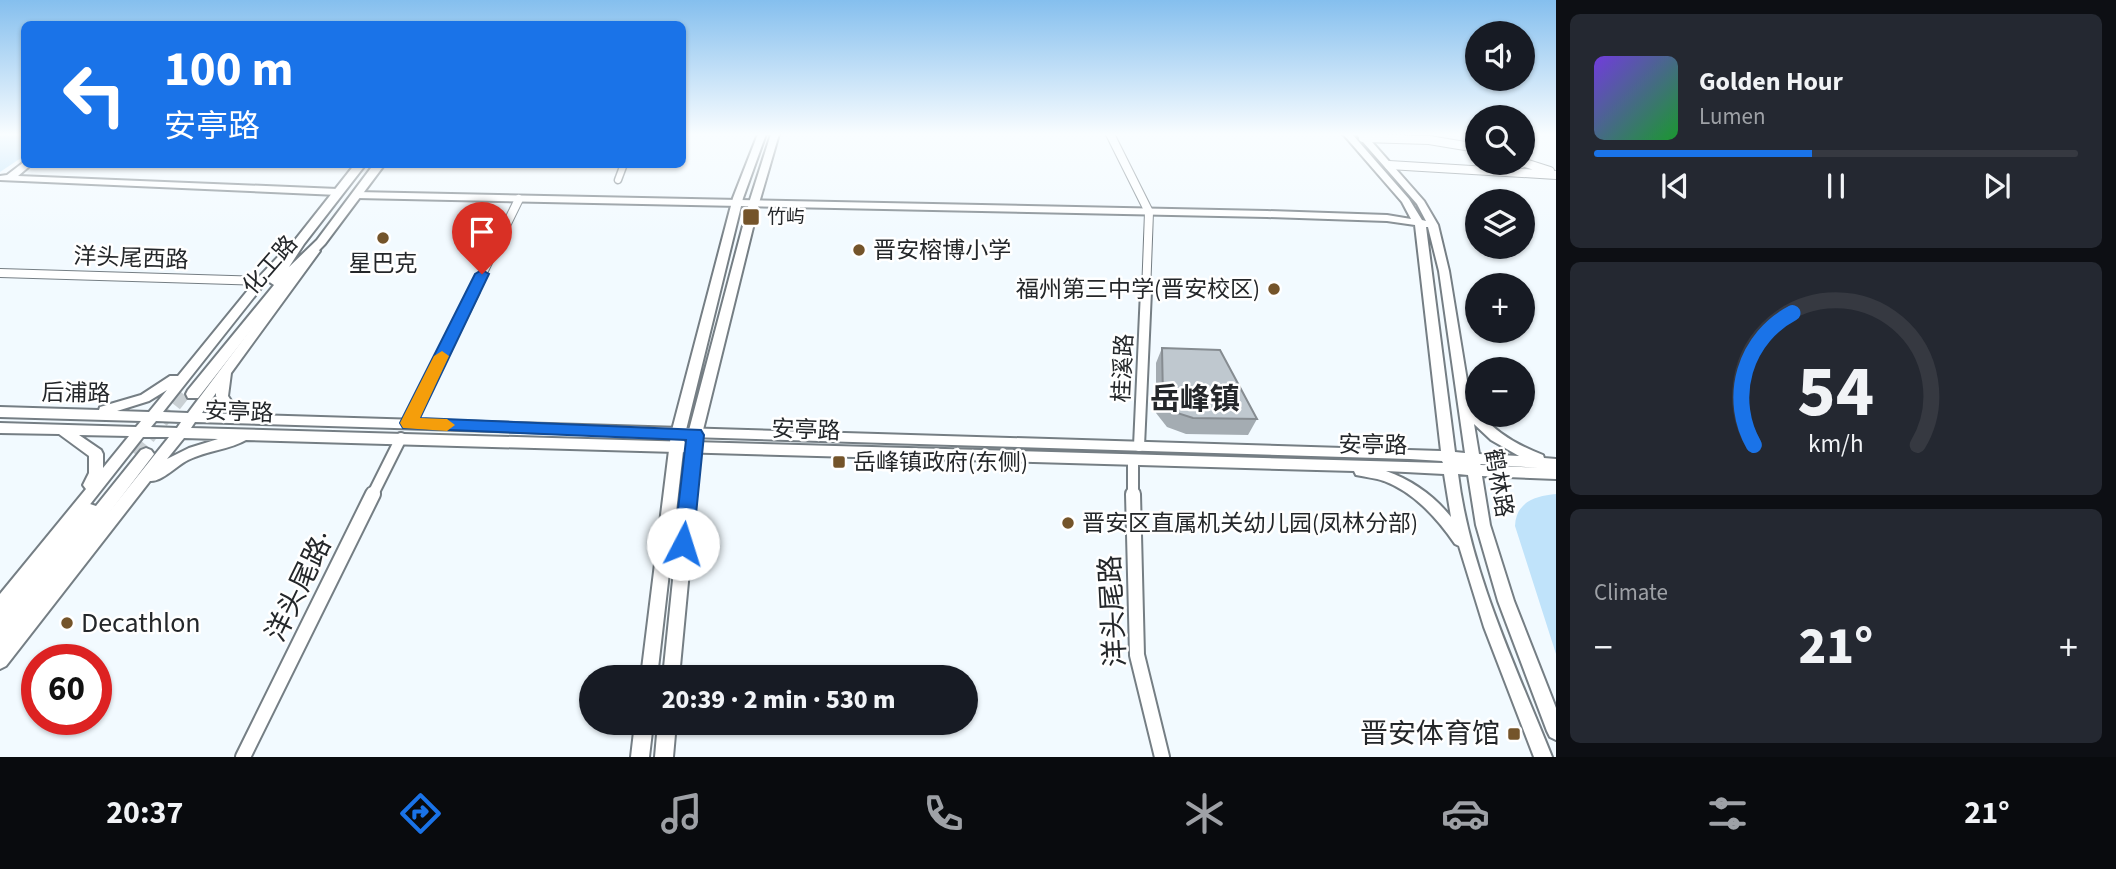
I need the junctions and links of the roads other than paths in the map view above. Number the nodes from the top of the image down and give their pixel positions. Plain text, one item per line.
1 (356, 169) edge
2 (377, 169) edge
3 (622, 169) edge
4 (749, 169) edge
5 (764, 169) edge
6 (1128, 169) edge
7 (1380, 169) edge
8 (1394, 169) edge
9 (1470, 169) edge
10 (1556, 174) edge
11 (6, 178) edge
12 (618, 180) dead end
13 (339, 191) junction
14 (359, 193) junction
15 (519, 199) junction
16 (738, 200) junction
17 (755, 201) junction
18 (1148, 210) junction
19 (1425, 221) junction
20 (299, 242) junction
21 (321, 242) junction
22 (0, 273) edge
23 (261, 281) junction
24 (200, 355) junction
25 (229, 367) junction
26 (1462, 396) junction
27 (0, 412) edge
28 (74, 414) junction
29 (151, 416) junction
30 (192, 417) junction
31 (270, 419) junction
32 (408, 423) junction
33 (0, 428) edge
34 (61, 429) junction
35 (139, 431) junction
36 (181, 432) junction
37 (260, 434) junction
38 (401, 438) junction
39 (677, 440) junction
40 (694, 441) junction
41 (1139, 446) junction
42 (1133, 460) junction
43 (1450, 462) junction
44 (1263, 463) junction
45 (1472, 464) junction
46 (1553, 467) edge
47 (78, 506) junction
48 (122, 506) junction
49 (1466, 551) junction
50 (0, 606) edge
51 (0, 622) edge
52 (0, 641) edge
53 (0, 661) edge
54 (650, 665) edge
55 (672, 665) edge
56 (1556, 731) edge
57 (643, 735) edge
58 (666, 735) edge
59 (243, 757) edge
60 (640, 757) edge
61 (664, 757) edge
62 (1162, 757) edge
63 (1543, 757) edge

1 - 13 highway, 化工路
2 - 14 highway, 化工路
3 - 12 street
4 - 16 main road
5 - 17 main road
6 - 18 street, 桂溪路
7 - 19 main road
8 - 19 main road, 鹤林路
9 - 10 street
11 - 13 main road
13 - 20 highway, 化工路
14 - 15 main road
14 - 16 main road
14 - 21 highway, 化工路
15 - 16 main road
15 - 32 street
16 - 17 main road
16 - 39 main road
17 - 18 main road
17 - 40 main road
18 - 19 main road
18 - 41 street, 桂溪路
19 - 26 main road, 鹤林路
19 - 43 main road, 鹤林路
20 - 21 highway, 化工路
20 - 23 main road
21 - 25 main road
22 - 23 street, 洋头尾西路
23 - 24 main road
24 - 28 main road
24 - 29 main road
25 - 30 main road
25 - 31 main road
26 - 45 main road, 鹤林路
26 - 46 main road
27 - 28 main road, 后浦路
28 - 29 main road, 后浦路
29 - 30 main road, 安亭路
29 - 35 main road
30 - 31 main road, 安亭路
30 - 36 main road
31 - 32 main road, 安亭路
32 - 39 main road, 安亭路
33 - 34 main road, 后浦路
34 - 35 main road, 后浦路
34 - 47 main road
35 - 36 main road, 安亭路
35 - 47 main road
36 - 37 main road, 安亭路
36 - 48 main road
37 - 38 main road, 安亭路
37 - 48 main road
38 - 39 main road, 安亭路
38 - 59 street, 洋头尾路·
39 - 40 main road, 安亭路
39 - 54 main road
40 - 41 main road, 安亭路
40 - 42 main road, 安亭路
40 - 55 main road
41 - 43 main road, 安亭路
42 - 44 main road, 安亭路
42 - 62 street, 洋头尾路
43 - 44 main road, 安亭路
43 - 45 main road, 安亭路
43 - 49 main road, 鹤林路
44 - 49 main road
45 - 46 main road, 安亭路
45 - 56 main road, 鹤林路
47 - 50 main road
48 - 53 main road
49 - 63 main road, 鹤林路
51 - 52 highway
57 - 60 main road
58 - 61 main road

